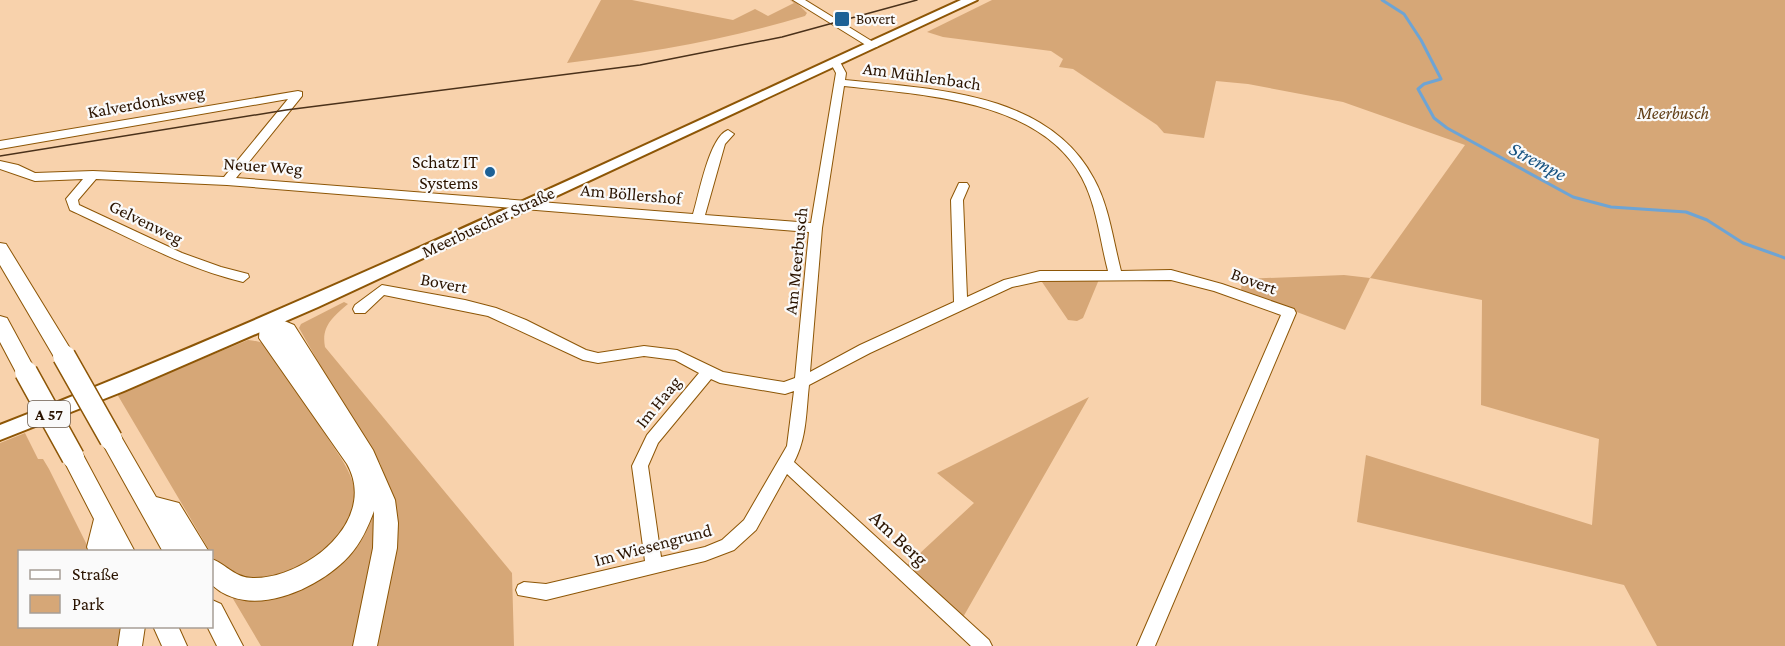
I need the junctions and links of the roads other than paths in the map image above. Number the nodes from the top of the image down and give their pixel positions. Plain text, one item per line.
1 (798, 0) edge
2 (971, 0) edge
3 (873, 45) junction
4 (835, 62) junction
5 (839, 82) junction
6 (728, 134) dead end
7 (0, 145) edge
8 (0, 165) edge
9 (93, 175) junction
10 (226, 182) junction
11 (963, 186) dead end
12 (525, 205) junction
13 (698, 218) junction
14 (816, 228) junction
15 (0, 249) edge
16 (1115, 274) junction
17 (243, 277) dead end
18 (961, 305) junction
19 (360, 309) dead end
20 (270, 322) junction
21 (0, 323) edge
22 (708, 372) junction
23 (802, 382) junction
24 (0, 433) edge
25 (785, 463) junction
26 (149, 505) junction
27 (106, 518) junction
28 (100, 550) edge
29 (123, 550) edge
30 (175, 550) edge
31 (197, 550) edge
32 (654, 566) junction
33 (213, 571) edge
34 (524, 590) dead end
35 (213, 614) edge
36 (133, 628) edge
37 (166, 628) edge
38 (130, 646) edge
39 (176, 646) edge
40 (231, 646) edge
41 (365, 646) edge
42 (983, 646) edge
43 (1146, 646) edge

1 - 3 street
2 - 3 main road, Meerbuscher Straße
3 - 4 main road, Meerbuscher Straße
4 - 5 street, Am Meerbusch
4 - 12 main road, Meerbuscher Straße
5 - 14 street, Am Meerbusch
5 - 16 street, Am Mühlenbach
6 - 13 street, Am Böllershof
7 - 10 street, Kalverdonksweg
8 - 9 street, Neuer Weg
9 - 10 street, Neuer Weg
9 - 17 street, Gelvenweg
10 - 12 street, Neuer Weg
11 - 18 street
12 - 13 street, Am Böllershof
12 - 20 main road, Meerbuscher Straße
13 - 14 street, Am Böllershof
14 - 23 street, Am Meerbusch
15 - 26 highway, A 57, bridge
16 - 18 street, Bovert
16 - 43 street, Bovert
18 - 23 street, Bovert
19 - 22 street, Bovert
20 - 24 main road, Meerbuscher Straße
20 - 33 highway
20 - 41 highway
21 - 27 highway, A 57, bridge
22 - 23 street, Bovert
22 - 32 street, Im Haag
23 - 25 street, Am Meerbusch
25 - 32 street, Im Wiesengrund
25 - 42 street, Am Berg
26 - 30 highway, A 57
26 - 31 highway
27 - 28 highway
27 - 29 highway, A 57
32 - 34 street, Im Wiesengrund
35 - 40 highway
36 - 38 highway
37 - 39 highway

